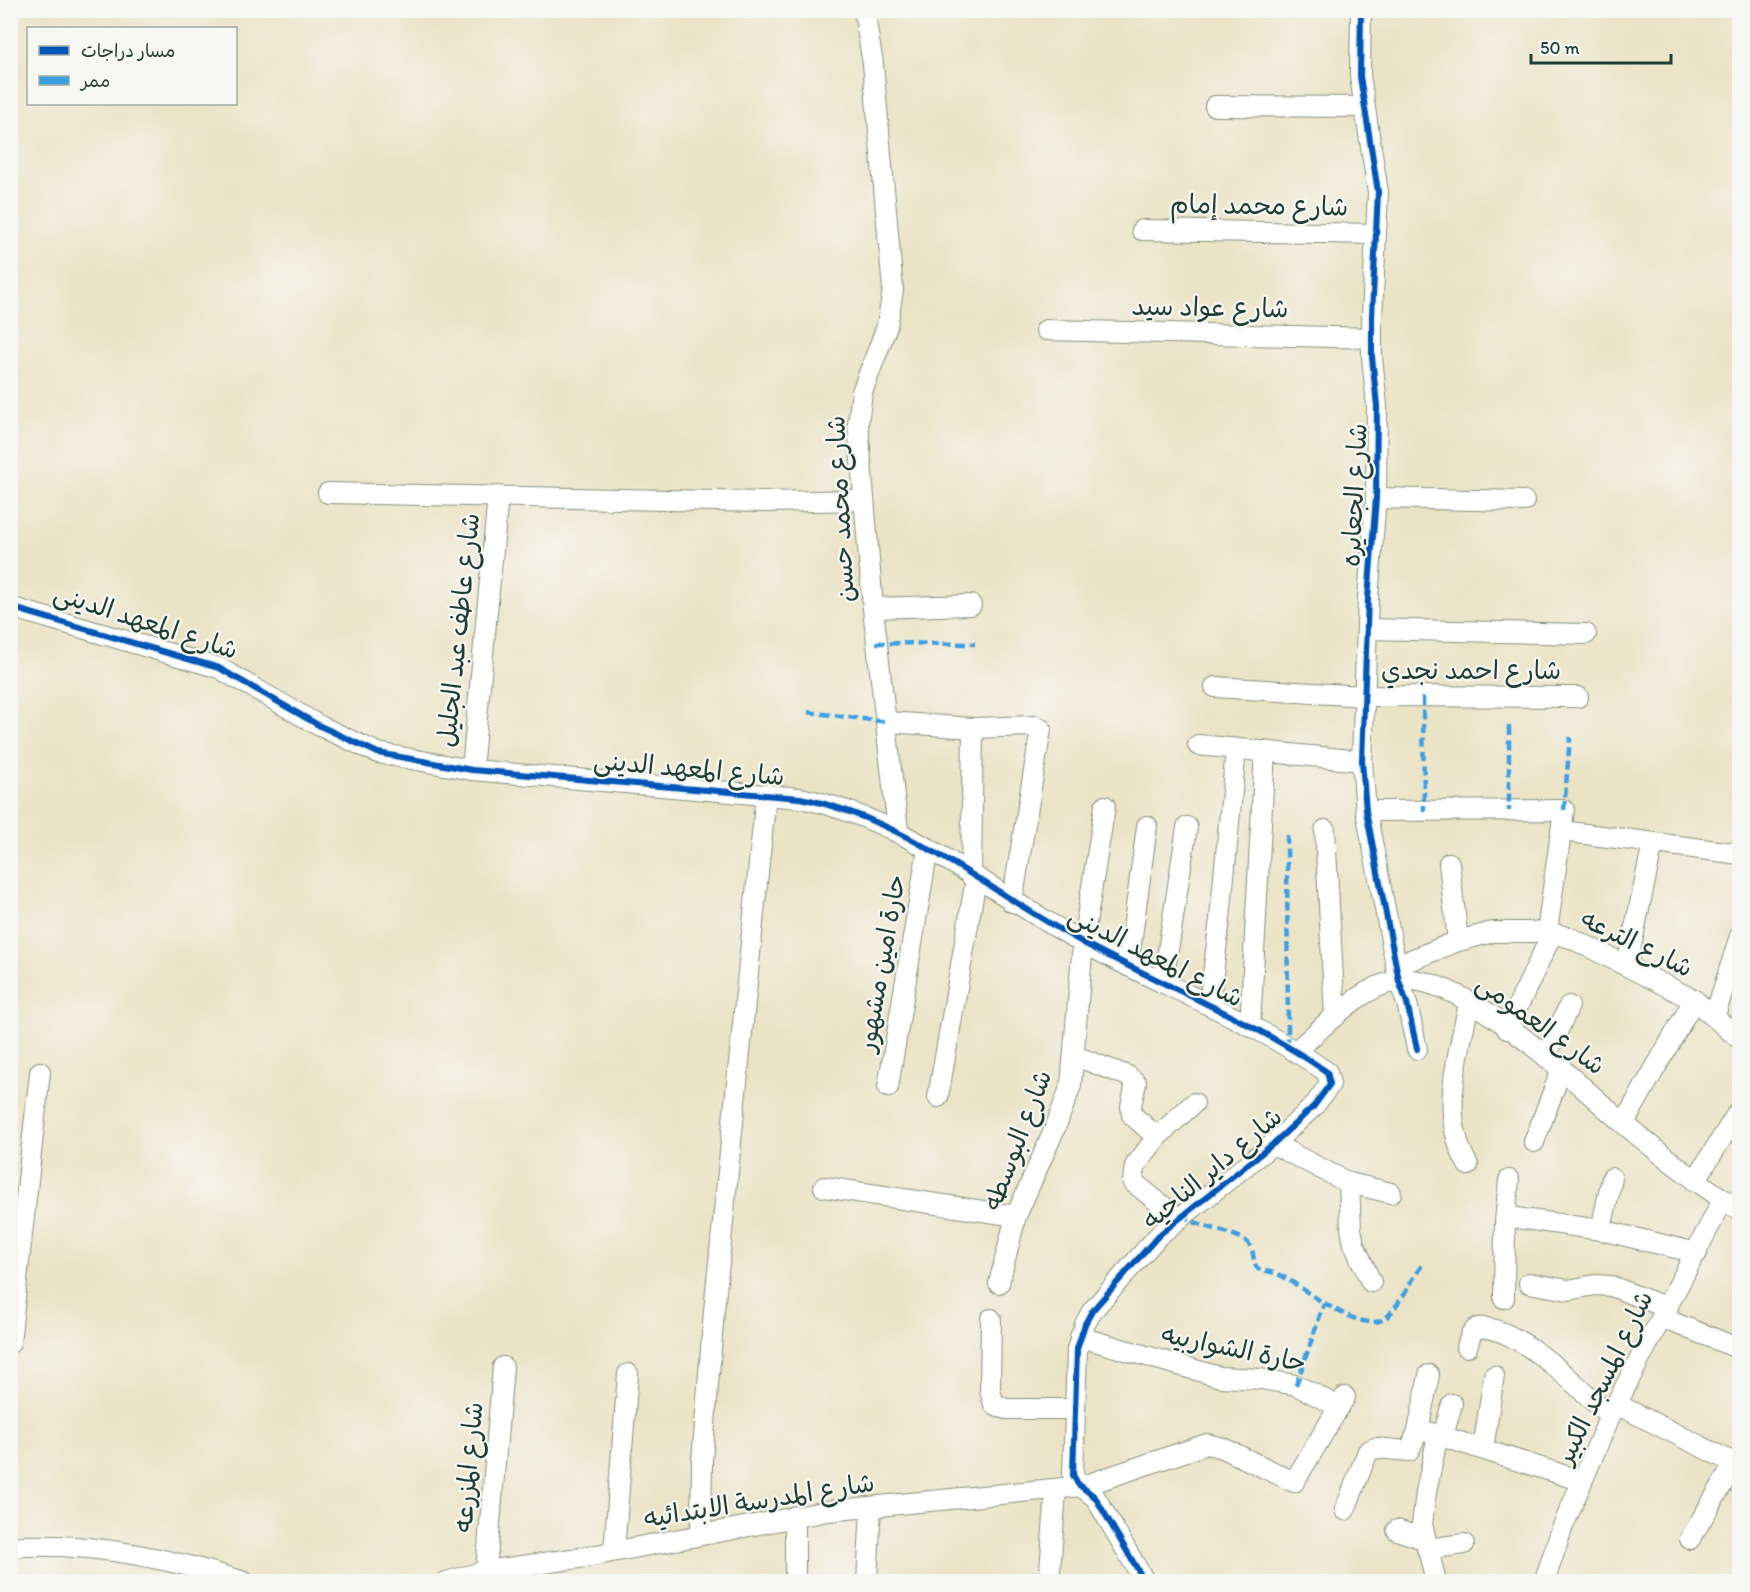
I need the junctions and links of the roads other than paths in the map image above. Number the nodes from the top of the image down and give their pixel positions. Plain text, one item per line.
1 (864, 10) edge
2 (1361, 10) edge
3 (1215, 106) dead end
4 (1363, 107) junction
5 (1142, 230) dead end
6 (1376, 234) junction
7 (1046, 330) dead end
8 (1372, 338) junction
9 (328, 493) dead end
10 (498, 496) junction
11 (1376, 498) junction
12 (864, 500) junction
13 (1524, 501) dead end
14 (971, 605) dead end
15 (10, 607) edge
16 (873, 608) junction
17 (1367, 629) junction
18 (1586, 634) dead end
19 (1215, 687) dead end
20 (1364, 696) junction
21 (1578, 697) dead end
22 (888, 722) junction
23 (973, 728) junction
24 (1198, 745) dead end
25 (1236, 749) junction
26 (1265, 751) junction
27 (1362, 761) junction
28 (472, 770) junction
29 (766, 794) junction
30 (1105, 806) dead end
31 (1366, 811) junction
32 (1147, 826) dead end
33 (1187, 827) dead end
34 (1325, 830) dead end
35 (898, 831) junction
36 (1562, 831) junction
37 (1653, 843) junction
38 (928, 848) junction
39 (1740, 854) edge
40 (1449, 863) dead end
41 (974, 877) junction
42 (1012, 902) junction
43 (1549, 933) junction
44 (1740, 936) edge
45 (1458, 941) junction
46 (1083, 942) junction
47 (1627, 965) junction
48 (1128, 966) junction
49 (1397, 973) junction
50 (1163, 983) junction
51 (1694, 1000) junction
52 (1469, 1002) junction
53 (1209, 1005) junction
54 (1569, 1006) dead end
55 (1715, 1015) junction
56 (1335, 1017) junction
57 (1250, 1026) junction
58 (1508, 1029) junction
59 (1740, 1039) edge
60 (1417, 1049) dead end
61 (1297, 1050) junction
62 (1075, 1056) junction
63 (1546, 1056) junction
64 (1562, 1068) junction
65 (40, 1072) dead end
66 (1327, 1072) joint
67 (888, 1087) dead end
68 (938, 1097) dead end
69 (1194, 1103) dead end
70 (1740, 1109) edge
71 (1624, 1123) junction
72 (1157, 1137) junction
73 (1534, 1142) dead end
74 (1273, 1144) junction
75 (1468, 1165) dead end
76 (1611, 1178) dead end
77 (1509, 1180) dead end
78 (1695, 1181) junction
79 (1348, 1184) junction
80 (824, 1187) dead end
81 (1391, 1193) dead end
82 (1723, 1200) junction
83 (1740, 1210) edge
84 (1016, 1216) junction
85 (1178, 1218) junction
86 (1505, 1221) junction
87 (1601, 1230) junction
88 (1697, 1253) junction
89 (1371, 1282) dead end
90 (999, 1283) dead end
91 (1529, 1283) dead end
92 (1504, 1298) dead end
93 (1665, 1313) junction
94 (991, 1319) dead end
95 (1080, 1337) junction
96 (10, 1343) edge
97 (1467, 1347) dead end
98 (1740, 1349) edge
99 (503, 1367) dead end
100 (628, 1374) dead end
101 (1429, 1375) dead end
102 (1494, 1376) dead end
103 (1342, 1402) joint
104 (1452, 1404) dead end
105 (1075, 1409) junction
106 (1613, 1410) junction
107 (1418, 1431) junction
108 (1441, 1436) junction
109 (1483, 1449) junction
110 (1737, 1464) edge
111 (1582, 1482) junction
112 (1083, 1486) junction
113 (1056, 1490) junction
114 (871, 1508) junction
115 (1345, 1510) dead end
116 (795, 1516) junction
117 (1398, 1530) dead end
118 (701, 1534) junction
119 (1690, 1539) dead end
120 (1426, 1544) junction
121 (1464, 1544) dead end
122 (10, 1547) edge
123 (614, 1551) junction
124 (486, 1571) junction
125 (1050, 1571) dead end
126 (1549, 1580) edge
127 (244, 1581) edge
128 (446, 1581) edge
129 (795, 1581) edge
130 (867, 1581) edge
131 (1145, 1581) edge
132 (1436, 1581) edge

1 - 12 street, شارع محمد حسن
2 - 4 street, شارع الجعايره
3 - 4 street
4 - 6 street, شارع الجعايره
5 - 6 street, شارع محمد إمام
6 - 8 street, شارع الجعايره
7 - 8 street, شارع عواد سيد
8 - 11 street, شارع الجعايره
9 - 10 street
10 - 12 street
10 - 28 street, شارع عاطف عبد الجليل
11 - 13 street
11 - 17 street, شارع الجعايره
12 - 16 street, شارع محمد حسن
14 - 16 street
15 - 28 street, شارع المعهد الدينى
16 - 22 street, شارع محمد حسن
17 - 18 street
17 - 20 street, شارع الجعايره
19 - 20 street, شارع احمد نجدي
20 - 21 street, شارع احمد نجدي
20 - 27 street, شارع الجعايره
22 - 23 street
22 - 35 street, شارع محمد حسن
23 - 41 street
23 - 42 street
24 - 25 street
25 - 26 street
25 - 53 street
26 - 27 street
26 - 57 street
27 - 31 street, شارع الجعايره
28 - 29 street, شارع المعهد الدينى
29 - 35 street, شارع المعهد الدينى
29 - 118 street
30 - 46 street, شارع البوسطه
31 - 36 street
31 - 49 street, شارع الجعايره
32 - 48 street
33 - 50 street
34 - 56 street
35 - 38 street, شارع المعهد الدينى
36 - 37 street
36 - 43 street
37 - 39 street
37 - 47 street
38 - 41 street, شارع المعهد الدينى
38 - 67 street, حارة امين مشهور
40 - 45 street
41 - 42 street, شارع المعهد الدينى
41 - 68 street
42 - 46 street, شارع المعهد الدينى
43 - 45 street, شارع الترعه
43 - 47 street, شارع الترعه
43 - 58 street
44 - 55 street
45 - 49 street, شارع الترعه
46 - 48 street, شارع المعهد الدينى
46 - 62 street, شارع البوسطه
47 - 51 street, شارع الترعه
48 - 50 street, شارع المعهد الدينى
49 - 52 street, شارع العمومى
49 - 56 street, شارع العمومى
49 - 60 street, شارع الجعايره
50 - 53 street, شارع المعهد الدينى
51 - 55 street, شارع الترعه
51 - 71 street
52 - 58 street, شارع العمومى
52 - 75 street
53 - 57 street, شارع المعهد الدينى
54 - 63 street
55 - 59 street, شارع الترعه
56 - 61 street, شارع العمومى
57 - 61 street, شارع المعهد الدينى
58 - 63 street, شارع العمومى
61 - 66 street, شارع المعهد الدينى
62 - 72 street
62 - 84 street, شارع البوسطه
63 - 64 street, شارع العمومى
64 - 71 street, شارع العمومى
64 - 73 street
65 - 96 street
66 - 74 street, شارع داير الناحيه
69 - 72 street
70 - 78 street
71 - 78 street, شارع العمومى
72 - 85 street
74 - 79 street
74 - 85 street, شارع داير الناحيه
76 - 87 street
77 - 86 street
78 - 82 street, شارع العمومى
79 - 81 street
79 - 89 street
80 - 84 street
82 - 83 street, شارع العمومى
82 - 88 street, شارع المسجد الكبير
84 - 90 street, شارع البوسطه
85 - 95 street, شارع داير الناحيه
86 - 87 street
86 - 92 street
87 - 88 street
88 - 93 street, شارع المسجد الكبير
91 - 93 street
93 - 98 street
93 - 106 street, شارع المسجد الكبير
94 - 105 street
95 - 103 street, حارة الشواربيه
95 - 105 street, شارع داير الناحيه
97 - 106 street
99 - 124 street, شارع المزرعه
100 - 123 street
101 - 107 street
102 - 109 street
103 - 112 street, شارع المدرسة الابتدائيه
104 - 108 street
105 - 112 street, شارع داير الناحيه
106 - 110 street
106 - 111 street, شارع المسجد الكبير
107 - 108 street
107 - 115 street
108 - 109 street
108 - 120 street
109 - 111 street
110 - 119 street
111 - 126 street, شارع المسجد الكبير
112 - 113 street, شارع المدرسة الابتدائيه
112 - 131 street, شارع داير الناحيه
113 - 114 street, شارع المدرسة الابتدائيه
113 - 125 street
114 - 116 street, شارع المدرسة الابتدائيه
114 - 130 street
116 - 118 street, شارع المدرسة الابتدائيه
116 - 129 street
117 - 120 street
118 - 123 street, شارع المدرسة الابتدائيه
120 - 121 street
120 - 132 street
122 - 127 street
123 - 124 street, شارع المدرسة الابتدائيه
124 - 128 street, شارع المدرسة الابتدائيه

